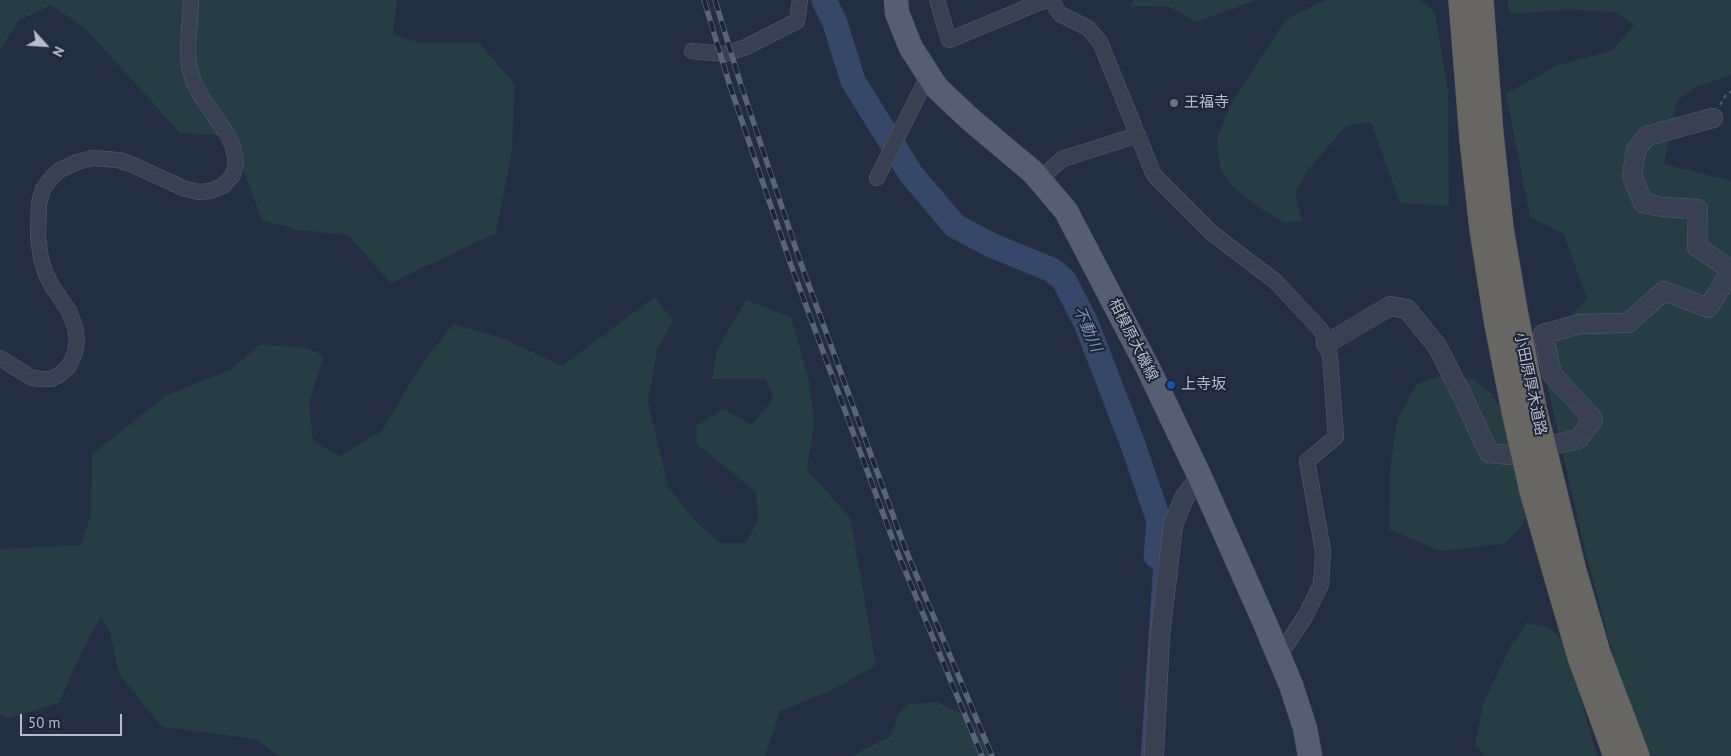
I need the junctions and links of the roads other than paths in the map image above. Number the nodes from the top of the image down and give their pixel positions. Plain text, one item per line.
1 (191, 0) edge
2 (800, 0) edge
3 (896, 0) edge
4 (937, 0) edge
5 (1045, 0) edge
6 (1051, 0) edge
7 (1461, 0) edge
8 (1481, 0) edge
9 (692, 51) dead end
10 (928, 76) junction
11 (1713, 118) dead end
12 (1138, 135) junction
13 (877, 178) dead end
14 (1040, 179) junction
15 (1731, 271) edge
16 (1326, 344) junction
17 (0, 358) edge
18 (1552, 445) dead end
19 (1510, 455) dead end
20 (1200, 477) junction
21 (1279, 656) junction
22 (1154, 756) edge
23 (1310, 756) edge
24 (1616, 756) edge
25 (1637, 756) edge

1 - 17 street
2 - 9 street
3 - 10 main road, 相模原大磯線
4 - 5 street
6 - 12 street
7 - 24 highway, 小田原厚木道路
8 - 25 highway, 小田原厚木道路
10 - 13 street
10 - 14 main road, 相模原大磯線
11 - 15 street
12 - 14 street
12 - 16 street
14 - 20 main road, 相模原大磯線
15 - 18 street
16 - 19 street
16 - 21 street
20 - 21 main road, 相模原大磯線
20 - 22 street
21 - 23 main road, 相模原大磯線

